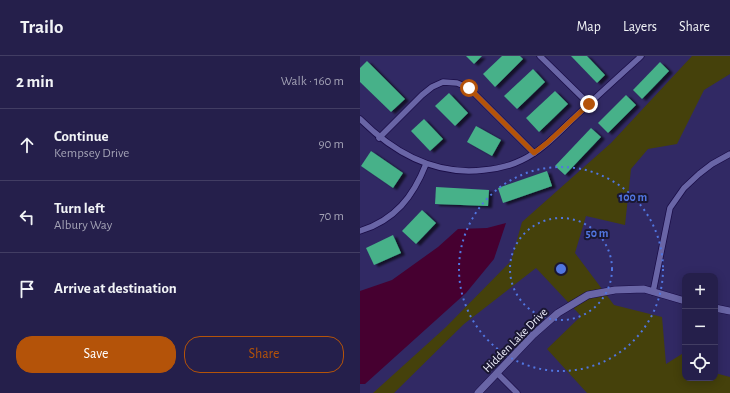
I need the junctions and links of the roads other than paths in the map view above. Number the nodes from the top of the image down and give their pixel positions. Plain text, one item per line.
1 (540, 56) edge
2 (641, 56) edge
3 (589, 104) junction
4 (360, 119) edge
5 (379, 138) junction
6 (534, 153) junction
7 (730, 154) edge
8 (426, 164) junction
9 (360, 231) edge
10 (653, 292) junction
11 (682, 299) edge
12 (718, 309) edge
13 (730, 311) edge
14 (497, 373) junction
15 (478, 393) edge
16 (517, 393) edge

1 - 3 street
2 - 3 street
3 - 6 street
4 - 5 street
5 - 6 street
5 - 8 street
6 - 8 street
7 - 10 street
8 - 9 street
10 - 11 street, Hidden Lake Drive
10 - 14 street, Hidden Lake Drive
12 - 13 street
14 - 15 street, Hidden Lake Drive
14 - 16 street

